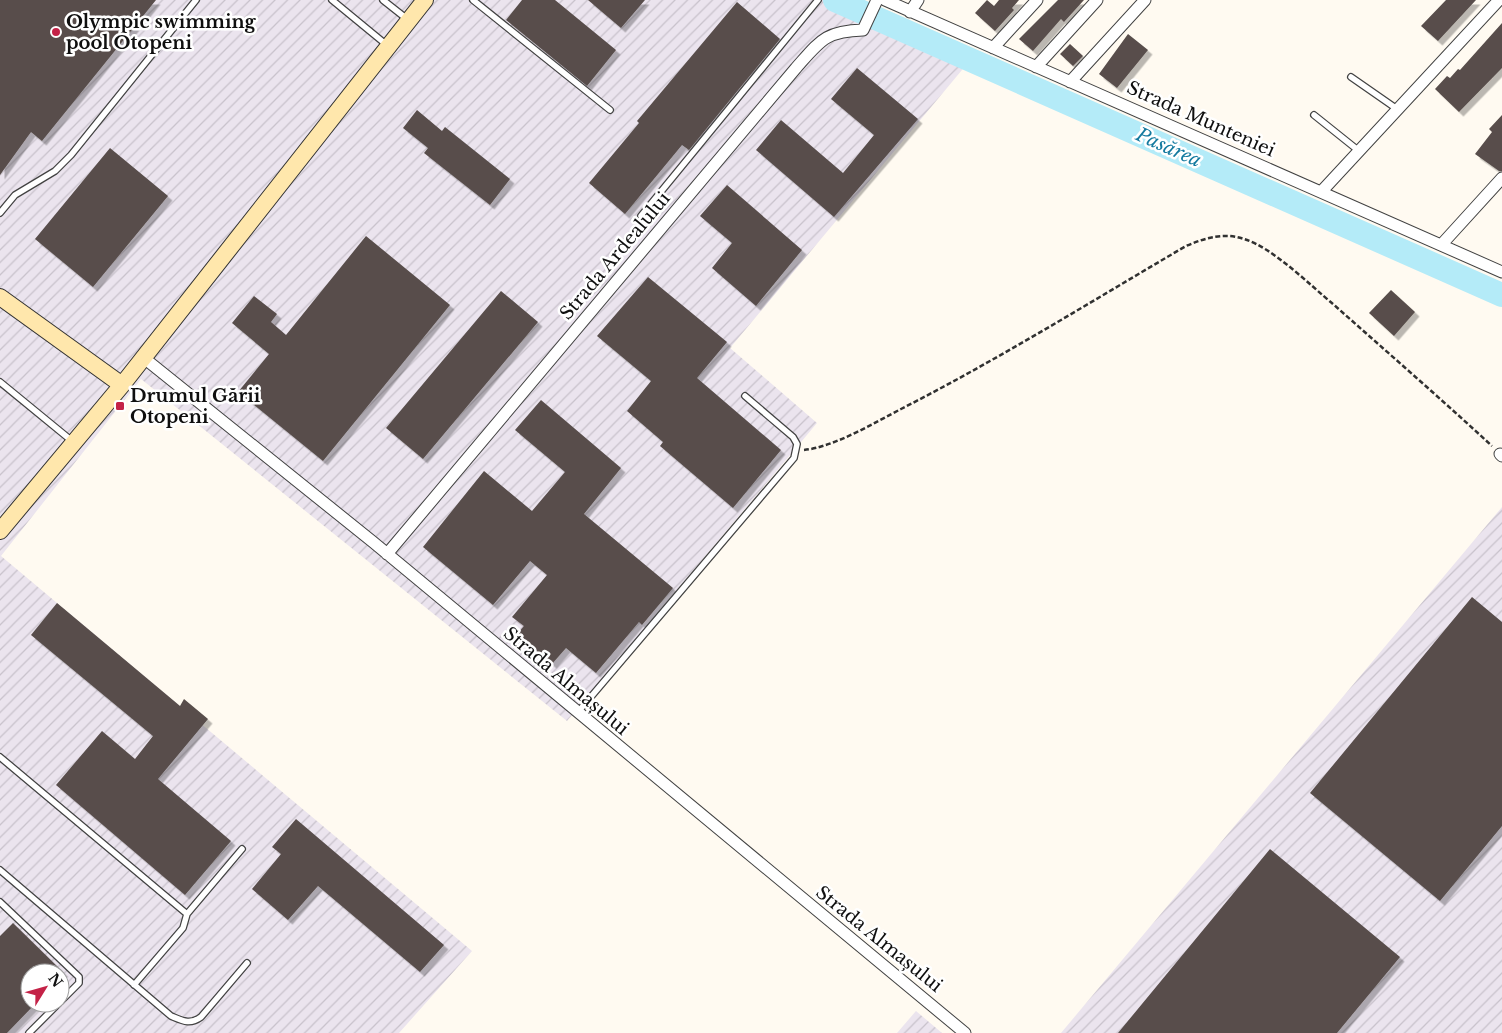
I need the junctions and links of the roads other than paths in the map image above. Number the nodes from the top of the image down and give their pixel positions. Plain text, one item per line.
1 (196, 0) edge
2 (332, 0) edge
3 (383, 0) edge
4 (424, 0) edge
5 (473, 0) edge
6 (818, 0) edge
7 (918, 0) edge
8 (1037, 0) edge
9 (1097, 0) edge
10 (1145, 0) edge
11 (1499, 0) edge
12 (879, 2) edge
13 (910, 12) junction
14 (409, 20) junction
15 (389, 46) junction
16 (993, 48) junction
17 (1036, 67) junction
18 (1351, 77) dead end
19 (1070, 82) junction
20 (1397, 109) junction
21 (610, 110) dead end
22 (1314, 115) dead end
23 (1359, 151) junction
24 (1502, 178) edge
25 (1321, 192) junction
26 (0, 213) edge
27 (641, 216) dead end
28 (1442, 244) junction
29 (1502, 272) edge
30 (0, 297) edge
31 (144, 358) junction
32 (0, 382) edge
33 (122, 385) junction
34 (745, 396) dead end
35 (74, 443) junction
36 (0, 531) edge
37 (387, 554) junction
38 (578, 712) junction
39 (0, 757) edge
40 (242, 849) dead end
41 (0, 870) edge
42 (0, 902) edge
43 (187, 914) junction
44 (64, 963) edge
45 (247, 963) dead end
46 (70, 968) edge
47 (134, 985) junction
48 (70, 992) edge
49 (49, 1013) edge
50 (29, 1033) edge
51 (965, 1033) edge

1 - 26 lane
2 - 15 lane
3 - 14 lane
4 - 14 main road
5 - 21 lane
6 - 27 lane
7 - 13 street
8 - 16 street
9 - 17 street
10 - 19 street
11 - 20 street
12 - 13 street, Strada Munteniei
12 - 37 street, Strada Ardealului
13 - 16 street, Strada Munteniei
14 - 15 main road
15 - 31 main road
16 - 17 street, Strada Munteniei
17 - 19 street, Strada Munteniei
18 - 20 lane
19 - 25 street, Strada Munteniei
20 - 23 street
22 - 23 lane
23 - 25 street
24 - 28 street
25 - 28 street, Strada Munteniei
28 - 29 street, Strada Munteniei
30 - 33 main road
31 - 33 main road
31 - 37 street, Strada Almașului
32 - 35 lane
33 - 35 main road
34 - 38 lane
35 - 36 main road
37 - 38 street, Strada Almașului
38 - 51 street, Strada Almașului
39 - 43 lane
40 - 43 lane
41 - 47 lane
42 - 44 lane
43 - 47 lane
45 - 47 lane
46 - 48 lane
49 - 50 lane

